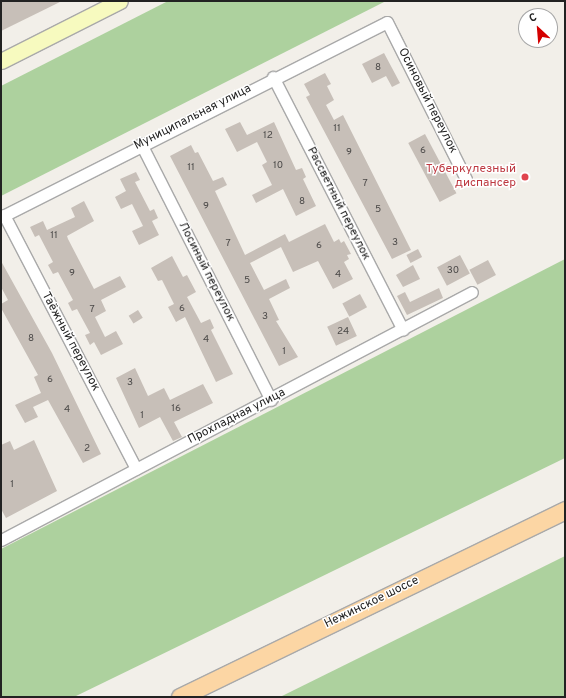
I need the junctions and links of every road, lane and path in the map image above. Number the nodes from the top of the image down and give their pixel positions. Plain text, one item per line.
1 (120, 1) edge
2 (387, 22) joint
3 (1, 61) edge
4 (273, 77) junction
5 (141, 144) junction
6 (466, 179) dead end
7 (2, 216) edge
8 (472, 292) dead end
9 (403, 330) junction
10 (272, 400) junction
11 (136, 469) junction
12 (565, 510) edge
13 (565, 521) edge
14 (1, 540) edge
15 (180, 697) edge
16 (206, 697) edge

1 - 3 main road
2 - 4 street, Муниципальная улица
2 - 6 street, Осиновый переулок
4 - 5 street, Муниципальная улица
4 - 9 street, Рассветный переулок
5 - 7 street, Муниципальная улица
5 - 10 street, Лосиный переулок
7 - 11 street, Таёжный переулок
8 - 9 street, Прохладная улица
9 - 10 street, Прохладная улица
10 - 11 street, Прохладная улица
11 - 14 street, Прохладная улица
12 - 15 main road, Нежинское шоссе
13 - 16 main road, Нежинское шоссе

